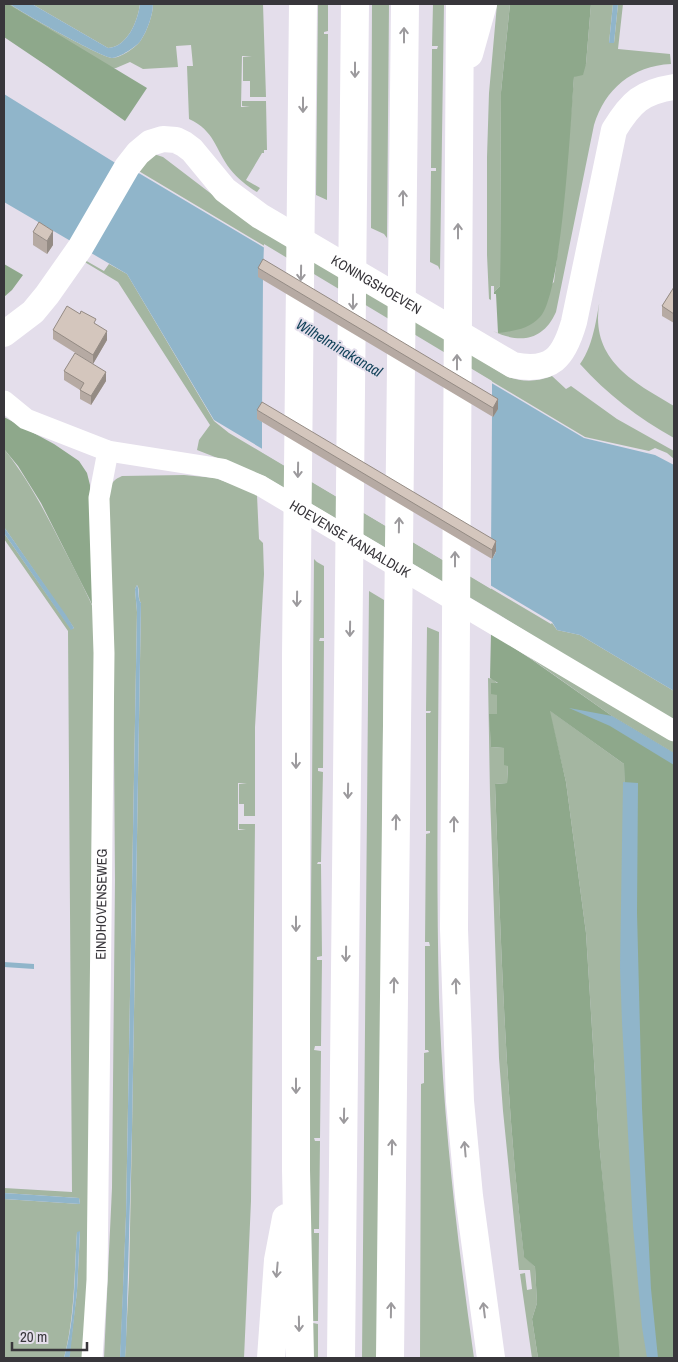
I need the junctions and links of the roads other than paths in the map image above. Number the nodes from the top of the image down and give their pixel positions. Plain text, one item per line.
1 (303, 4) edge
2 (355, 4) edge
3 (405, 4) edge
4 (460, 4) edge
5 (483, 4) edge
6 (674, 87) edge
7 (459, 92) junction
8 (4, 334) edge
9 (4, 401) edge
10 (108, 451) junction
11 (674, 731) edge
12 (296, 1170) junction
13 (92, 1358) edge
14 (270, 1358) edge
15 (300, 1358) edge
16 (342, 1358) edge
17 (390, 1358) edge
18 (491, 1358) edge

1 -> 12 highway
2 -> 16 highway
17 -> 3 highway
4 - 7 highway
5 - 7 highway
6 - 8 street, KONINGSHOEVEN
18 -> 7 highway
9 - 10 street, HOEVENSE KANAALDIJK
10 - 11 street, HOEVENSE KANAALDIJK
10 - 13 street, EINDHOVENSEWEG
12 -> 14 highway
12 -> 15 highway

